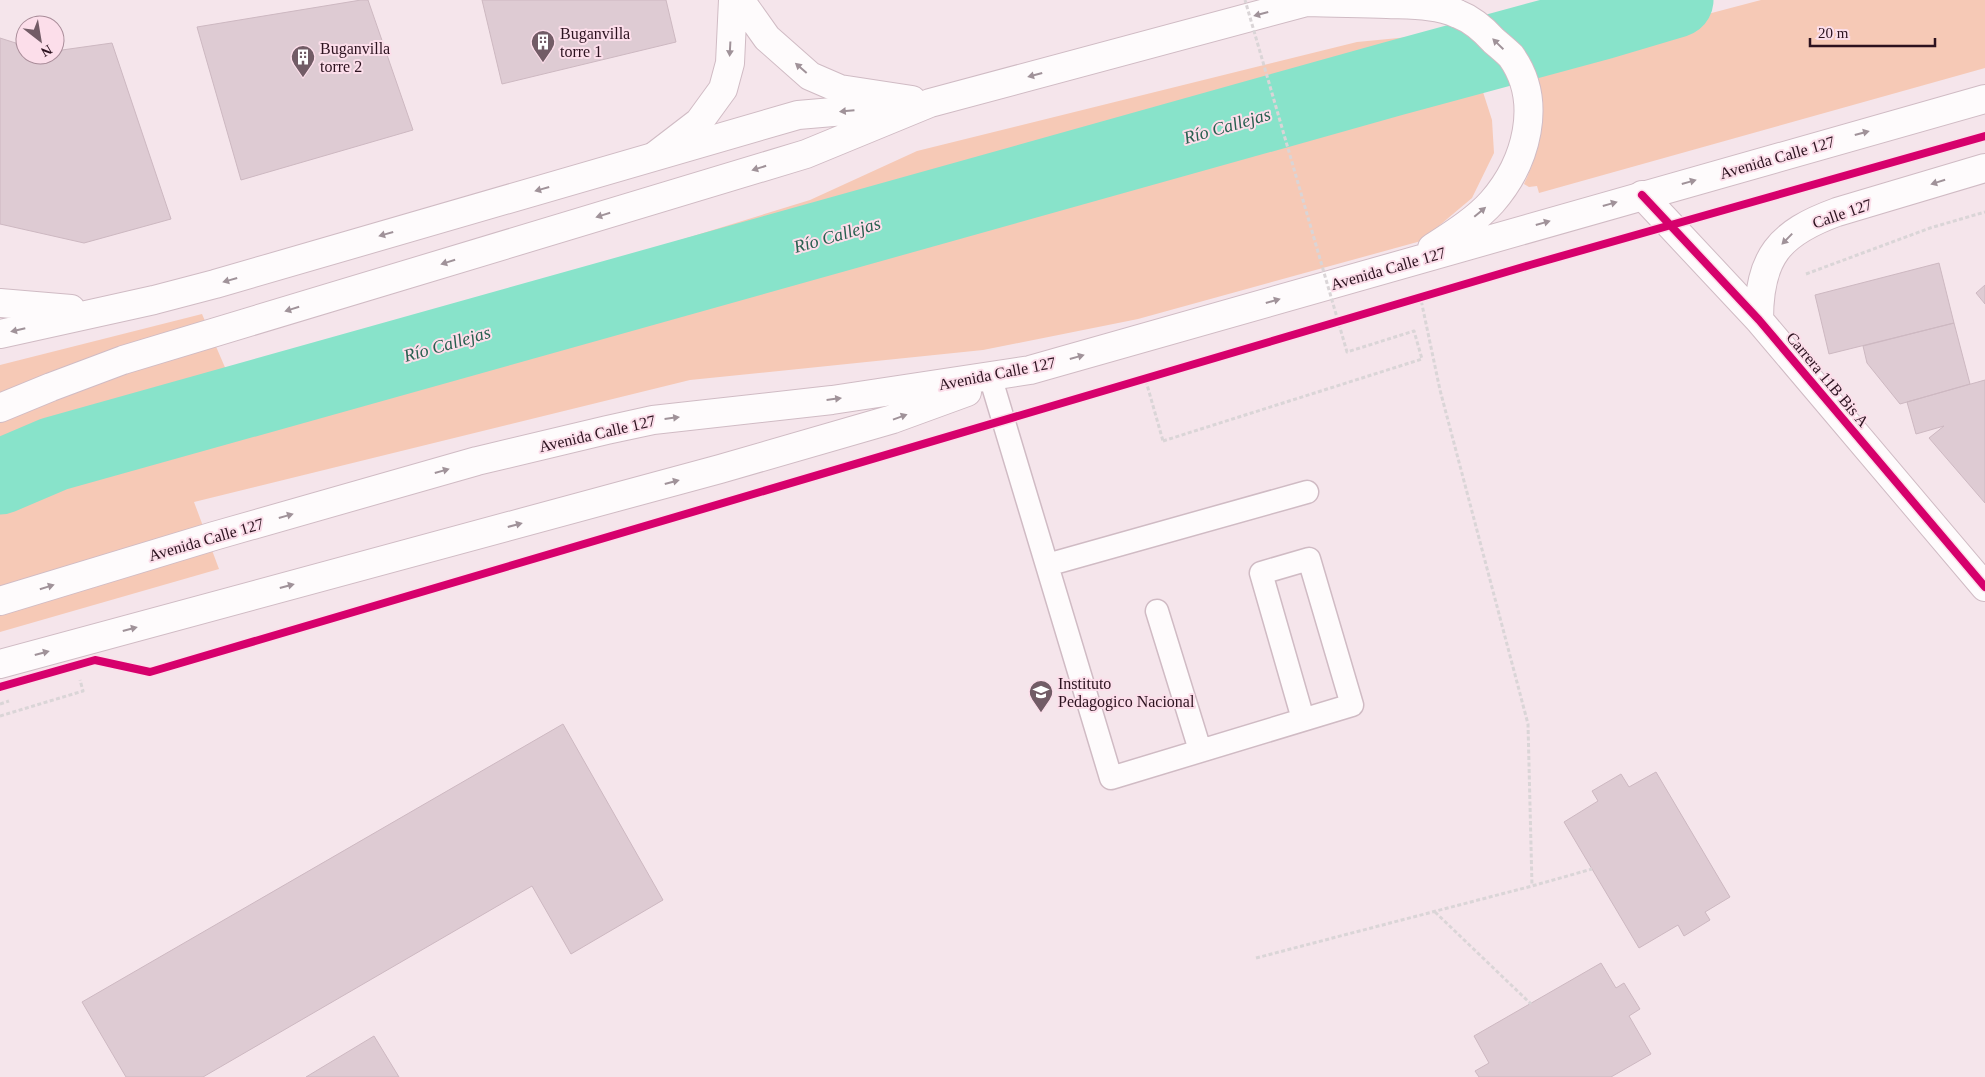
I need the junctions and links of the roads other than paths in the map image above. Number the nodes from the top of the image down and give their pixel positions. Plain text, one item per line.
1 (733, 0) edge
2 (740, 0) edge
3 (1311, 1) edge
4 (1985, 99) edge
5 (930, 103) junction
6 (656, 155) junction
7 (1985, 168) edge
8 (1642, 195) junction
9 (1412, 262) junction
10 (0, 303) edge
11 (100, 311) junction
12 (1759, 320) junction
13 (0, 334) edge
14 (991, 380) junction
15 (0, 408) edge
16 (1307, 492) dead end
17 (1047, 565) junction
18 (1985, 587) edge
19 (0, 601) edge
20 (1157, 611) dead end
21 (0, 664) edge
22 (1303, 719) junction
23 (1200, 750) junction

1 -> 6 main road
5 -> 2 main road
3 -> 5 main road
9 -> 3 main road
8 -> 4 main road, Avenida Calle 127
5 -> 6 main road
5 -> 15 main road
6 -> 11 main road
7 -> 12 main road, Calle 127
9 -> 8 main road, Avenida Calle 127
8 - 12 main road, Carrera 11B Bis A
14 -> 9 main road, Avenida Calle 127
10 - 11 main road
11 -> 13 main road
12 - 18 main road, Carrera 11B Bis A
14 - 17 lane
19 -> 14 main road, Avenida Calle 127
21 -> 14 main road
16 - 17 lane
17 - 23 lane
20 - 23 lane
22 - 22 lane
22 - 23 lane

